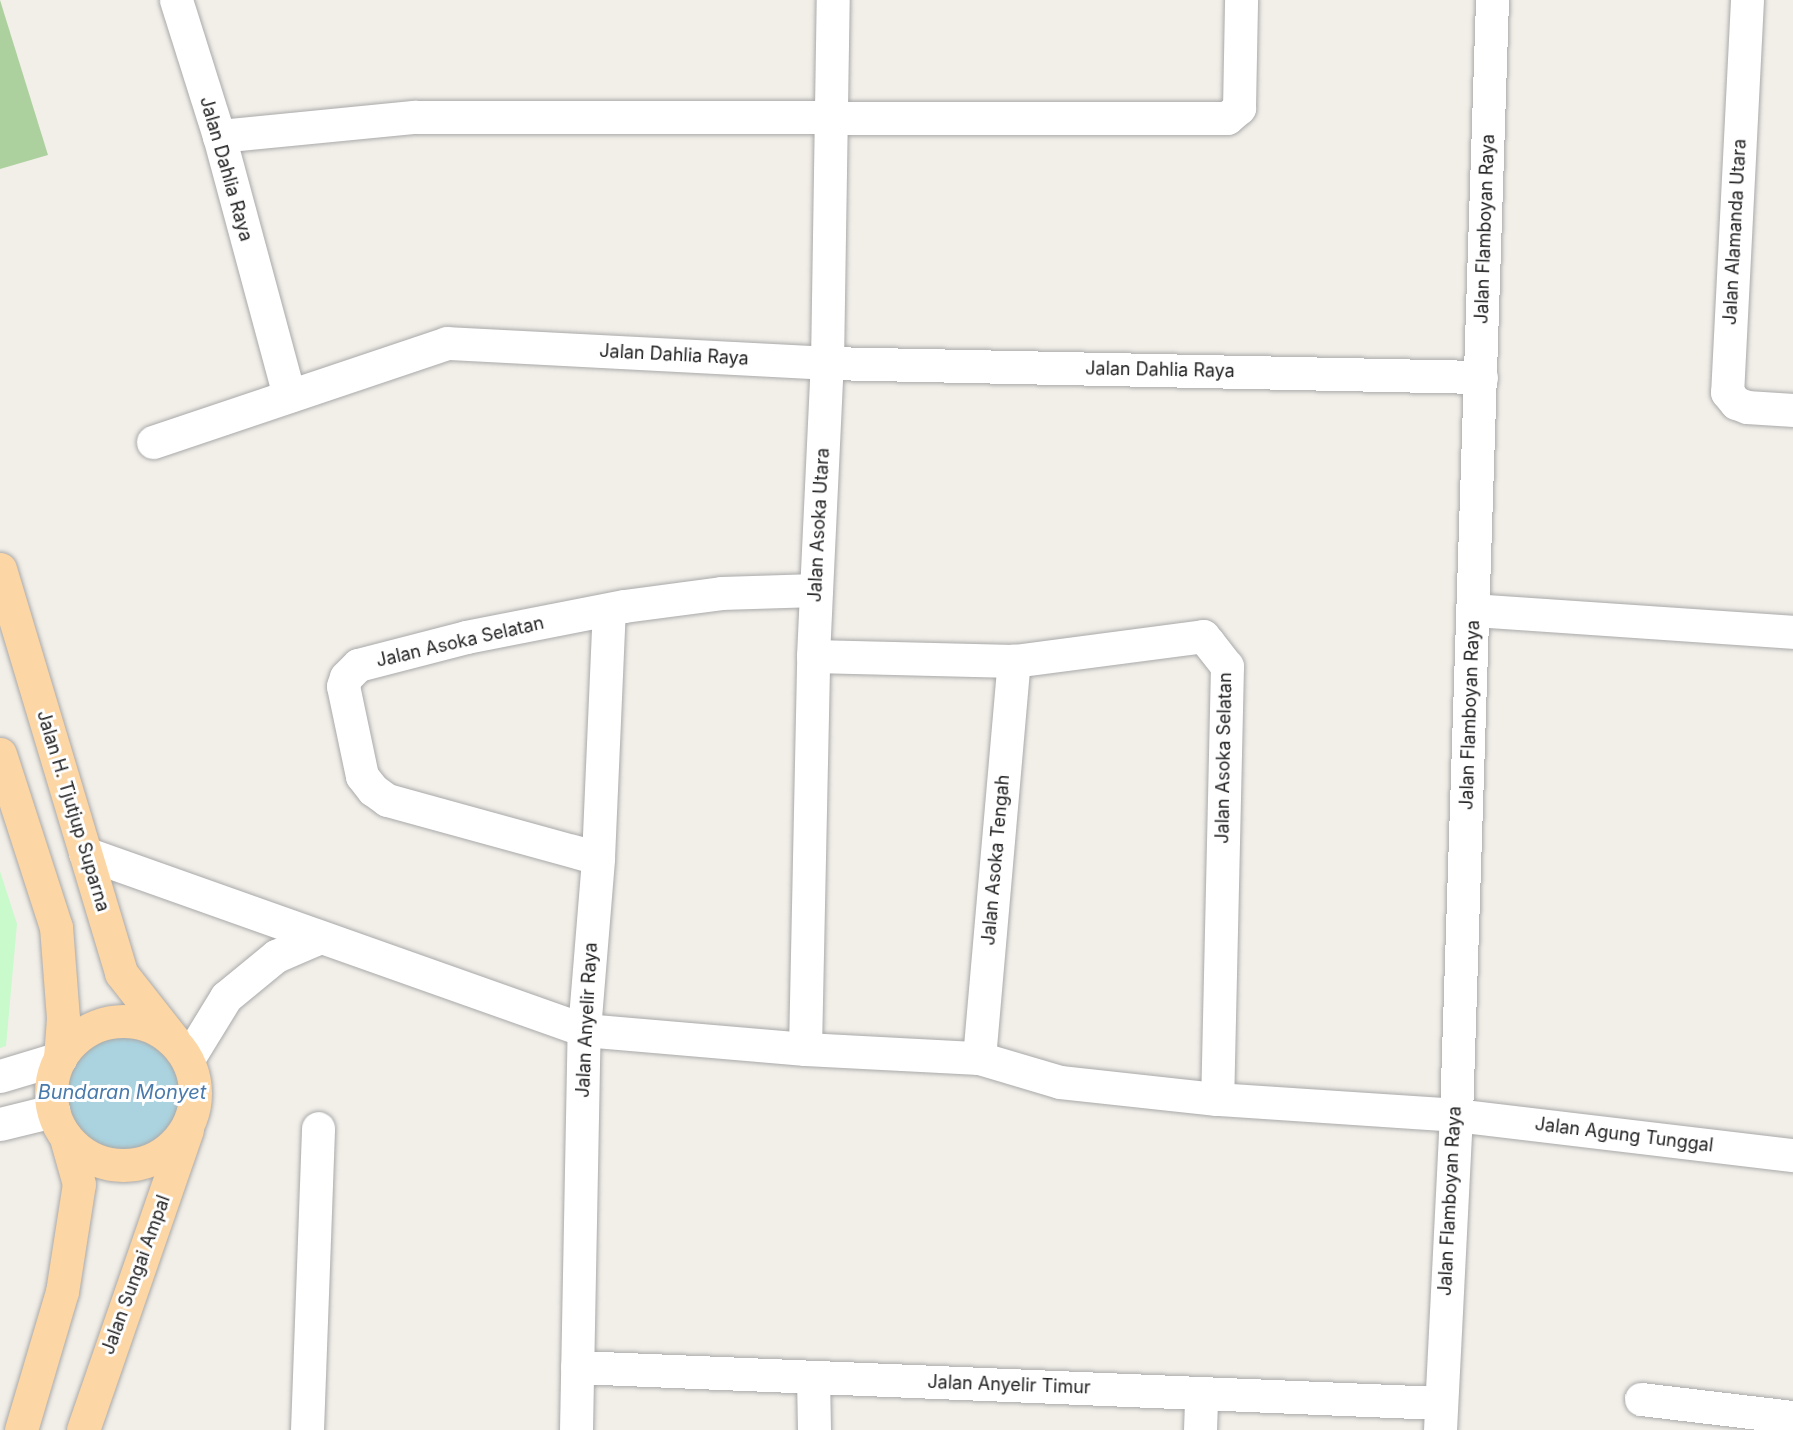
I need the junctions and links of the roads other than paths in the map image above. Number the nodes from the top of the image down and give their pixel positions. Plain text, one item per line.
1 (176, 0) edge
2 (833, 0) edge
3 (1241, 0) edge
4 (1492, 0) edge
5 (1747, 0) edge
6 (834, 120) junction
7 (219, 136) junction
8 (828, 363) junction
9 (1480, 377) junction
10 (289, 396) junction
11 (1793, 410) edge
12 (153, 442) dead end
13 (0, 569) edge
14 (816, 590) junction
15 (1473, 610) junction
16 (609, 611) junction
17 (1793, 632) edge
18 (813, 656) junction
19 (1014, 661) junction
20 (0, 754) edge
21 (85, 853) junction
22 (598, 858) junction
23 (318, 938) junction
24 (584, 1030) junction
25 (181, 1049) junction
26 (804, 1049) junction
27 (60, 1058) junction
28 (979, 1058) junction
29 (0, 1076) edge
30 (1217, 1099) junction
31 (1456, 1115) junction
32 (191, 1120) junction
33 (0, 1124) edge
34 (60, 1124) junction
35 (318, 1128) dead end
36 (1793, 1155) edge
37 (577, 1367) junction
38 (813, 1377) junction
39 (1202, 1394) junction
40 (1641, 1399) dead end
41 (1441, 1416) edge
42 (1774, 1420) edge
43 (21, 1430) edge
44 (83, 1430) edge
45 (307, 1430) edge
46 (576, 1430) edge
47 (814, 1430) edge
48 (1200, 1430) edge

1 - 7 street, Jalan Dahlia Raya
2 - 6 street, Jalan Asoka Utara
3 - 6 street
4 - 9 street, Jalan Flamboyan Raya
5 - 11 street, Jalan Alamanda Utara
6 - 7 street
6 - 8 street, Jalan Asoka Utara
7 - 10 street, Jalan Dahlia Raya
8 - 9 street, Jalan Dahlia Raya
8 - 10 street, Jalan Dahlia Raya
8 - 14 street, Jalan Asoka Utara
9 - 15 street, Jalan Flamboyan Raya
10 - 12 street
13 - 21 main road, Jalan H. Tjutjup Suparna
14 - 16 street, Jalan Asoka Selatan
14 - 18 street, Jalan Asoka Utara
15 - 17 street
15 - 31 street, Jalan Flamboyan Raya
16 - 22 street, Jalan Anyelir Raya
16 - 22 street, Jalan Asoka Selatan
18 - 19 street, Jalan Asoka Selatan
18 - 26 street, Jalan Asoka Utara
19 - 28 street, Jalan Asoka Tengah
19 - 30 street, Jalan Asoka Selatan
20 - 27 main road
21 - 23 street, Jalan Agung Tunggal
21 - 25 main road, Jalan H. Tjutjup Suparna
22 - 24 street, Jalan Anyelir Raya
23 - 24 street, Jalan Agung Tunggal
23 - 25 street
24 - 26 street, Jalan Agung Tunggal
24 - 37 street, Jalan Anyelir Raya
25 - 27 main road
25 - 32 main road
26 - 28 street, Jalan Agung Tunggal
27 - 29 street
27 - 34 main road
28 - 30 street, Jalan Agung Tunggal
30 - 31 street, Jalan Agung Tunggal
31 - 36 street, Jalan Agung Tunggal
31 - 41 street, Jalan Flamboyan Raya
32 - 34 main road
32 - 44 main road, Jalan Sungai Ampal
33 - 34 street
34 - 43 main road
35 - 45 street
37 - 38 street, Jalan Anyelir Timur
37 - 46 street, Jalan Anyelir Raya
38 - 39 street, Jalan Anyelir Timur
38 - 47 street
39 - 41 street, Jalan Anyelir Timur
39 - 48 street
40 - 42 street

